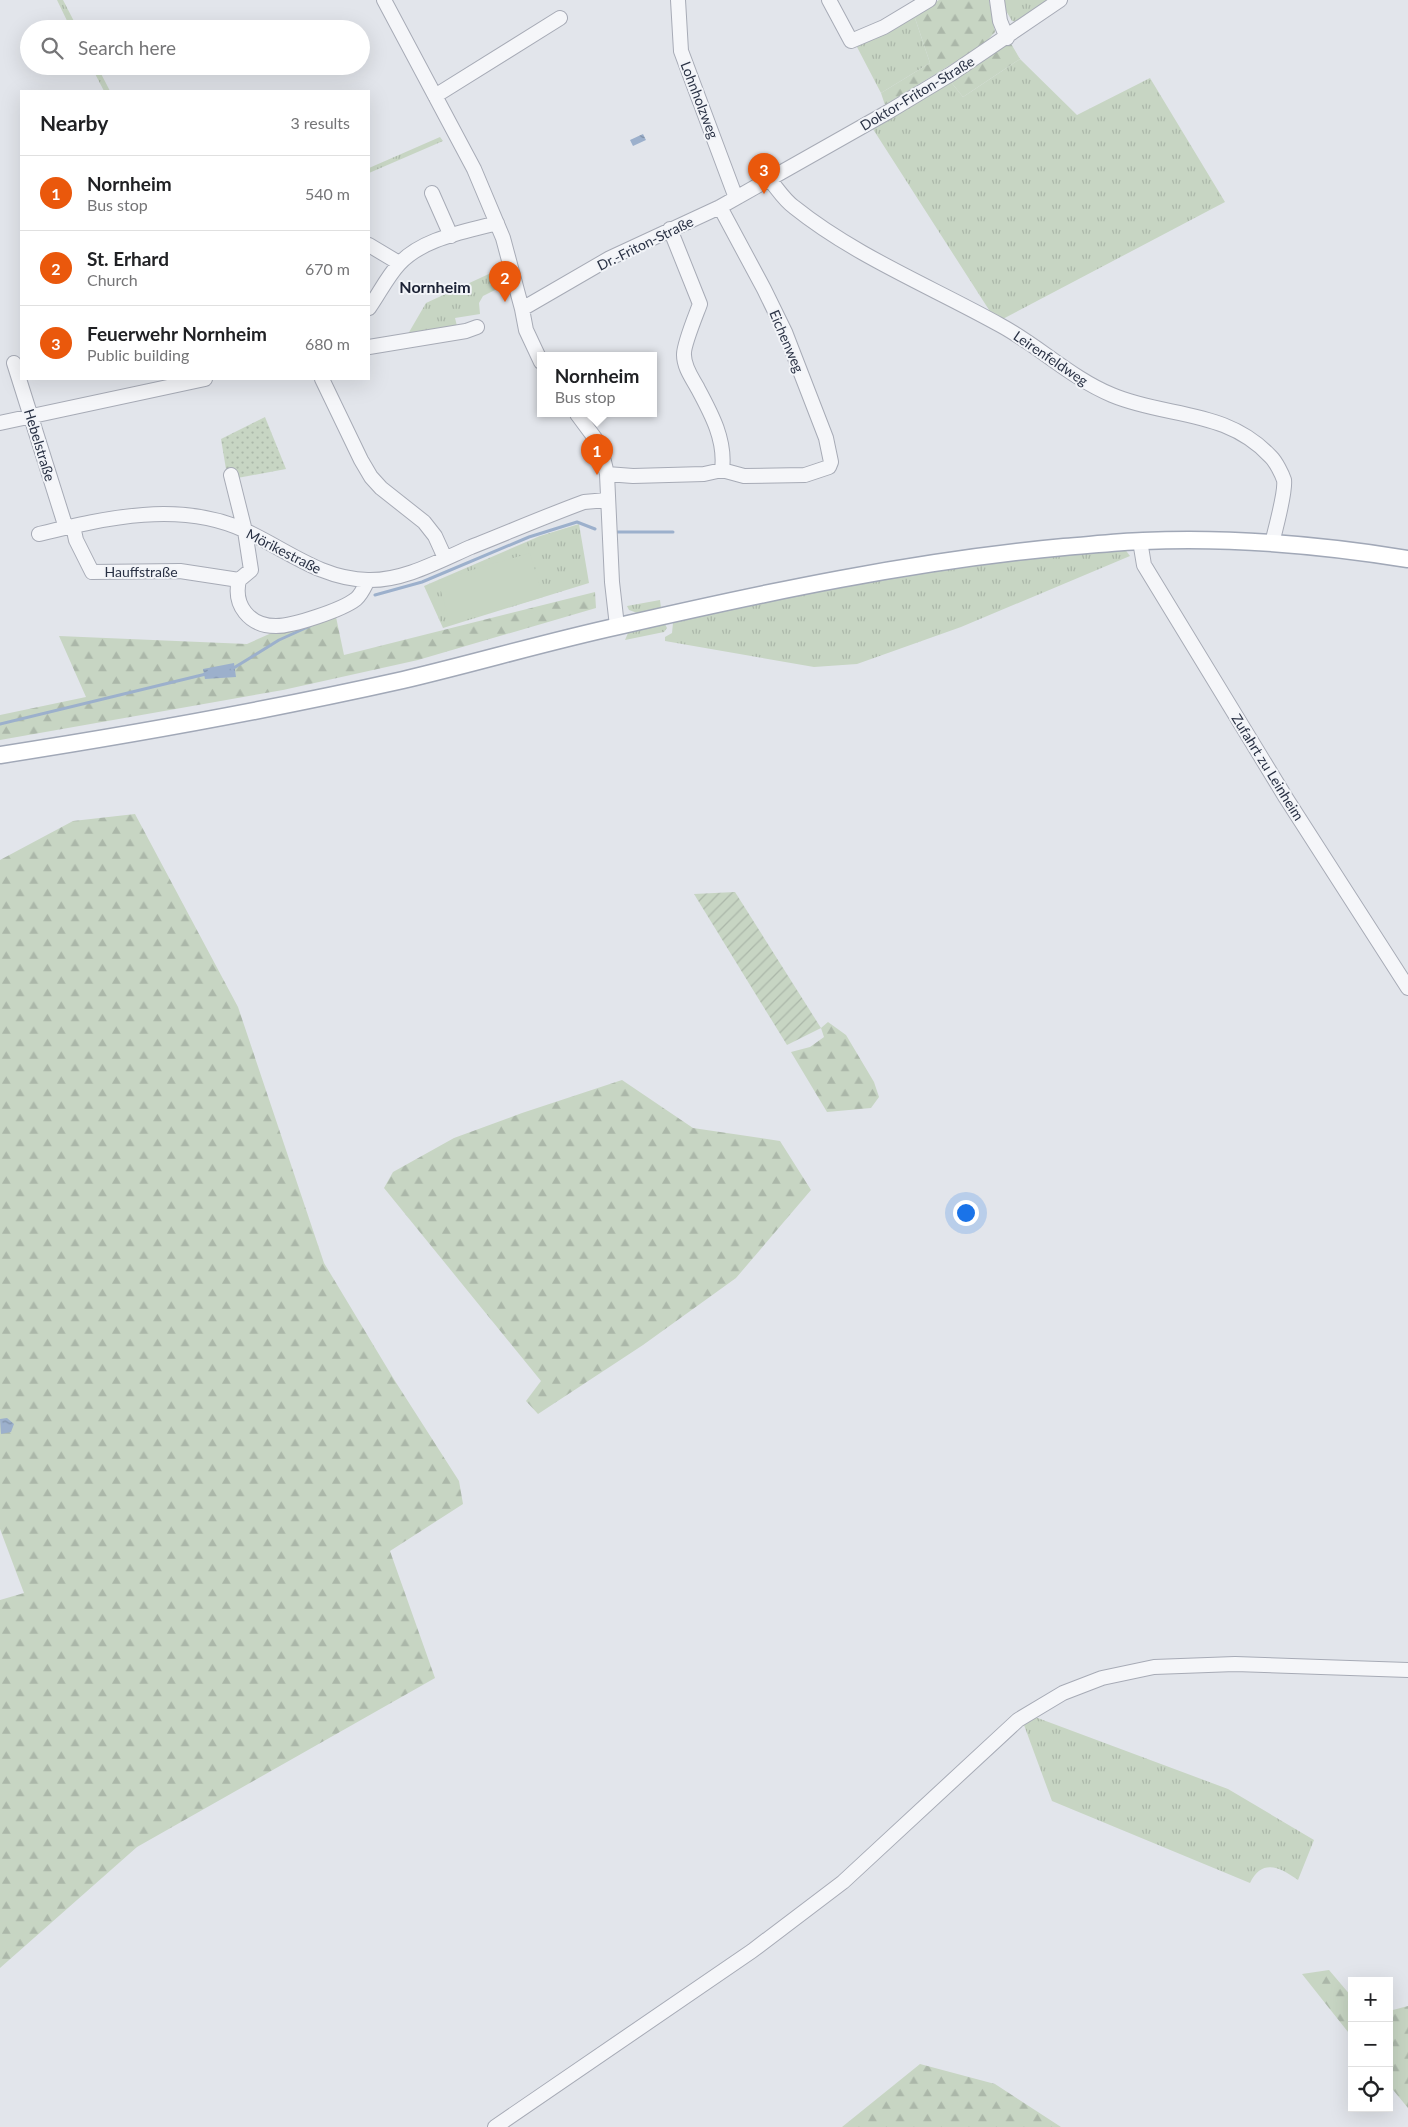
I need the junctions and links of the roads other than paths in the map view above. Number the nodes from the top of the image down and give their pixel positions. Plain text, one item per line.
1 (384, 0) edge
2 (678, 0) edge
3 (829, 0) edge
4 (929, 0) edge
5 (997, 0) edge
6 (1060, 0) edge
7 (560, 18) dead end
8 (1006, 38) junction
9 (435, 96) junction
10 (769, 178) junction
11 (432, 193) dead end
12 (736, 198) junction
13 (720, 207) junction
14 (497, 223) junction
15 (670, 229) junction
16 (451, 236) junction
17 (370, 246) edge
18 (399, 263) junction
19 (370, 306) edge
20 (522, 309) junction
21 (477, 326) dead end
22 (370, 347) edge
23 (537, 353) edge
24 (14, 363) dead end
25 (201, 380) edge
26 (322, 380) edge
27 (31, 416) junction
28 (579, 417) edge
29 (0, 423) edge
30 (722, 470) junction
31 (607, 474) junction
32 (231, 475) dead end
33 (607, 500) junction
34 (69, 527) junction
35 (245, 531) junction
36 (39, 534) dead end
37 (1140, 541) junction
38 (1272, 543) junction
39 (445, 558) junction
40 (1408, 559) edge
41 (239, 580) junction
42 (368, 580) junction
43 (617, 626) junction
44 (0, 755) edge
45 (1408, 988) edge
46 (1408, 1670) edge
47 (496, 2127) edge

1 - 9 street
2 - 12 street, Lohnholzweg
3 - 4 street
5 - 8 street
6 - 8 street, Doktor-Friton-Straße
7 - 9 street
8 - 10 street, Doktor-Friton-Straße
9 - 14 street
10 - 12 street, Dr.-Friton-Straße
10 - 38 street, Leirenfeldweg
11 - 16 street
12 - 13 street, Dr.-Friton-Straße
13 - 15 street, Dr.-Friton-Straße
13 - 30 street, Eichenweg
14 - 16 street
14 - 20 street
15 - 20 street, Dr.-Friton-Straße
15 - 30 street
16 - 18 street
17 - 18 street
18 - 19 street
20 - 23 street
21 - 22 street
24 - 27 street, Hebelstraße
25 - 27 street
26 - 39 street
27 - 29 street
27 - 34 street, Hebelstraße
28 - 31 street
30 - 31 street
31 - 33 street
32 - 35 street
33 - 39 street, Mörikestraße
33 - 43 street
34 - 35 street, Mörikestraße
34 - 36 street, Mörikestraße
34 - 41 street, Hauffstraße
35 - 41 street
35 - 42 street, Mörikestraße
37 - 38 main road
37 - 43 main road
37 - 45 street, Zufahrt zu Leinheim
38 - 40 main road
39 - 42 street, Mörikestraße
41 - 42 street
43 - 44 main road
46 - 47 street

